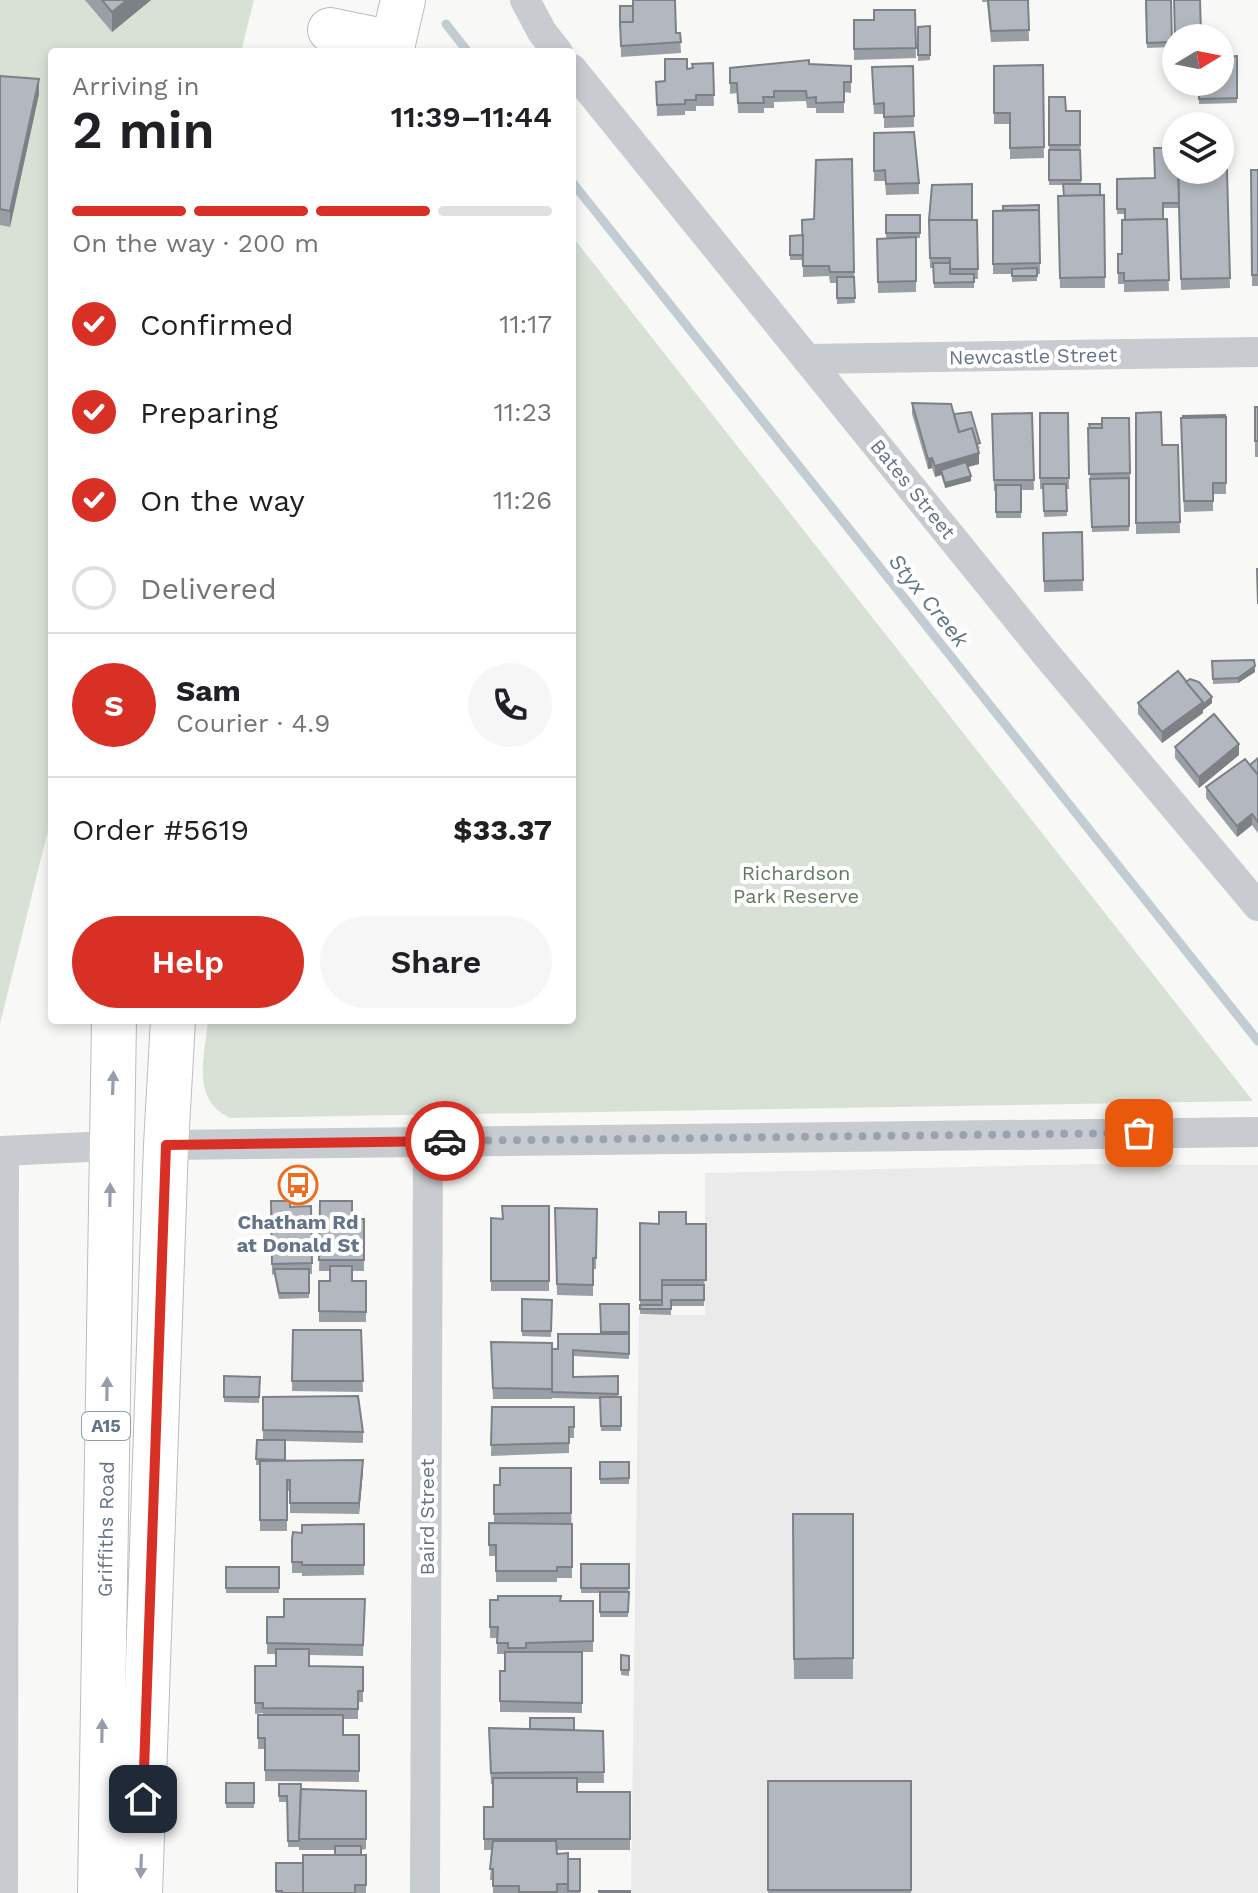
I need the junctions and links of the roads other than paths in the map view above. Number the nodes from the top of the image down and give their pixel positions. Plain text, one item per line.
1 (403, 0) edge
2 (525, 0) edge
3 (330, 27) edge
4 (392, 48) edge
5 (555, 48) edge
6 (576, 74) edge
7 (1258, 352) edge
8 (807, 359) junction
9 (1258, 906) edge
10 (114, 1024) edge
11 (173, 1024) edge
12 (1258, 1132) edge
13 (428, 1142) junction
14 (166, 1145) junction
15 (111, 1146) junction
16 (2, 1151) edge
17 (3, 1893) edge
18 (100, 1893) edge
19 (140, 1893) edge
20 (425, 1893) edge

1 - 4 highway
2 - 5 street
3 - 4 highway
6 - 8 street, Bates Street
7 - 8 street, Newcastle Street
8 - 9 street, Bates Street
15 -> 10 highway, Griffiths Road / A15
11 - 14 highway, A15
12 - 13 street
13 - 14 street
13 - 20 street, Baird Street
14 - 15 highway
14 -> 19 highway, A15
15 - 16 street
18 -> 15 highway, Griffiths Road / A15
16 - 17 street

